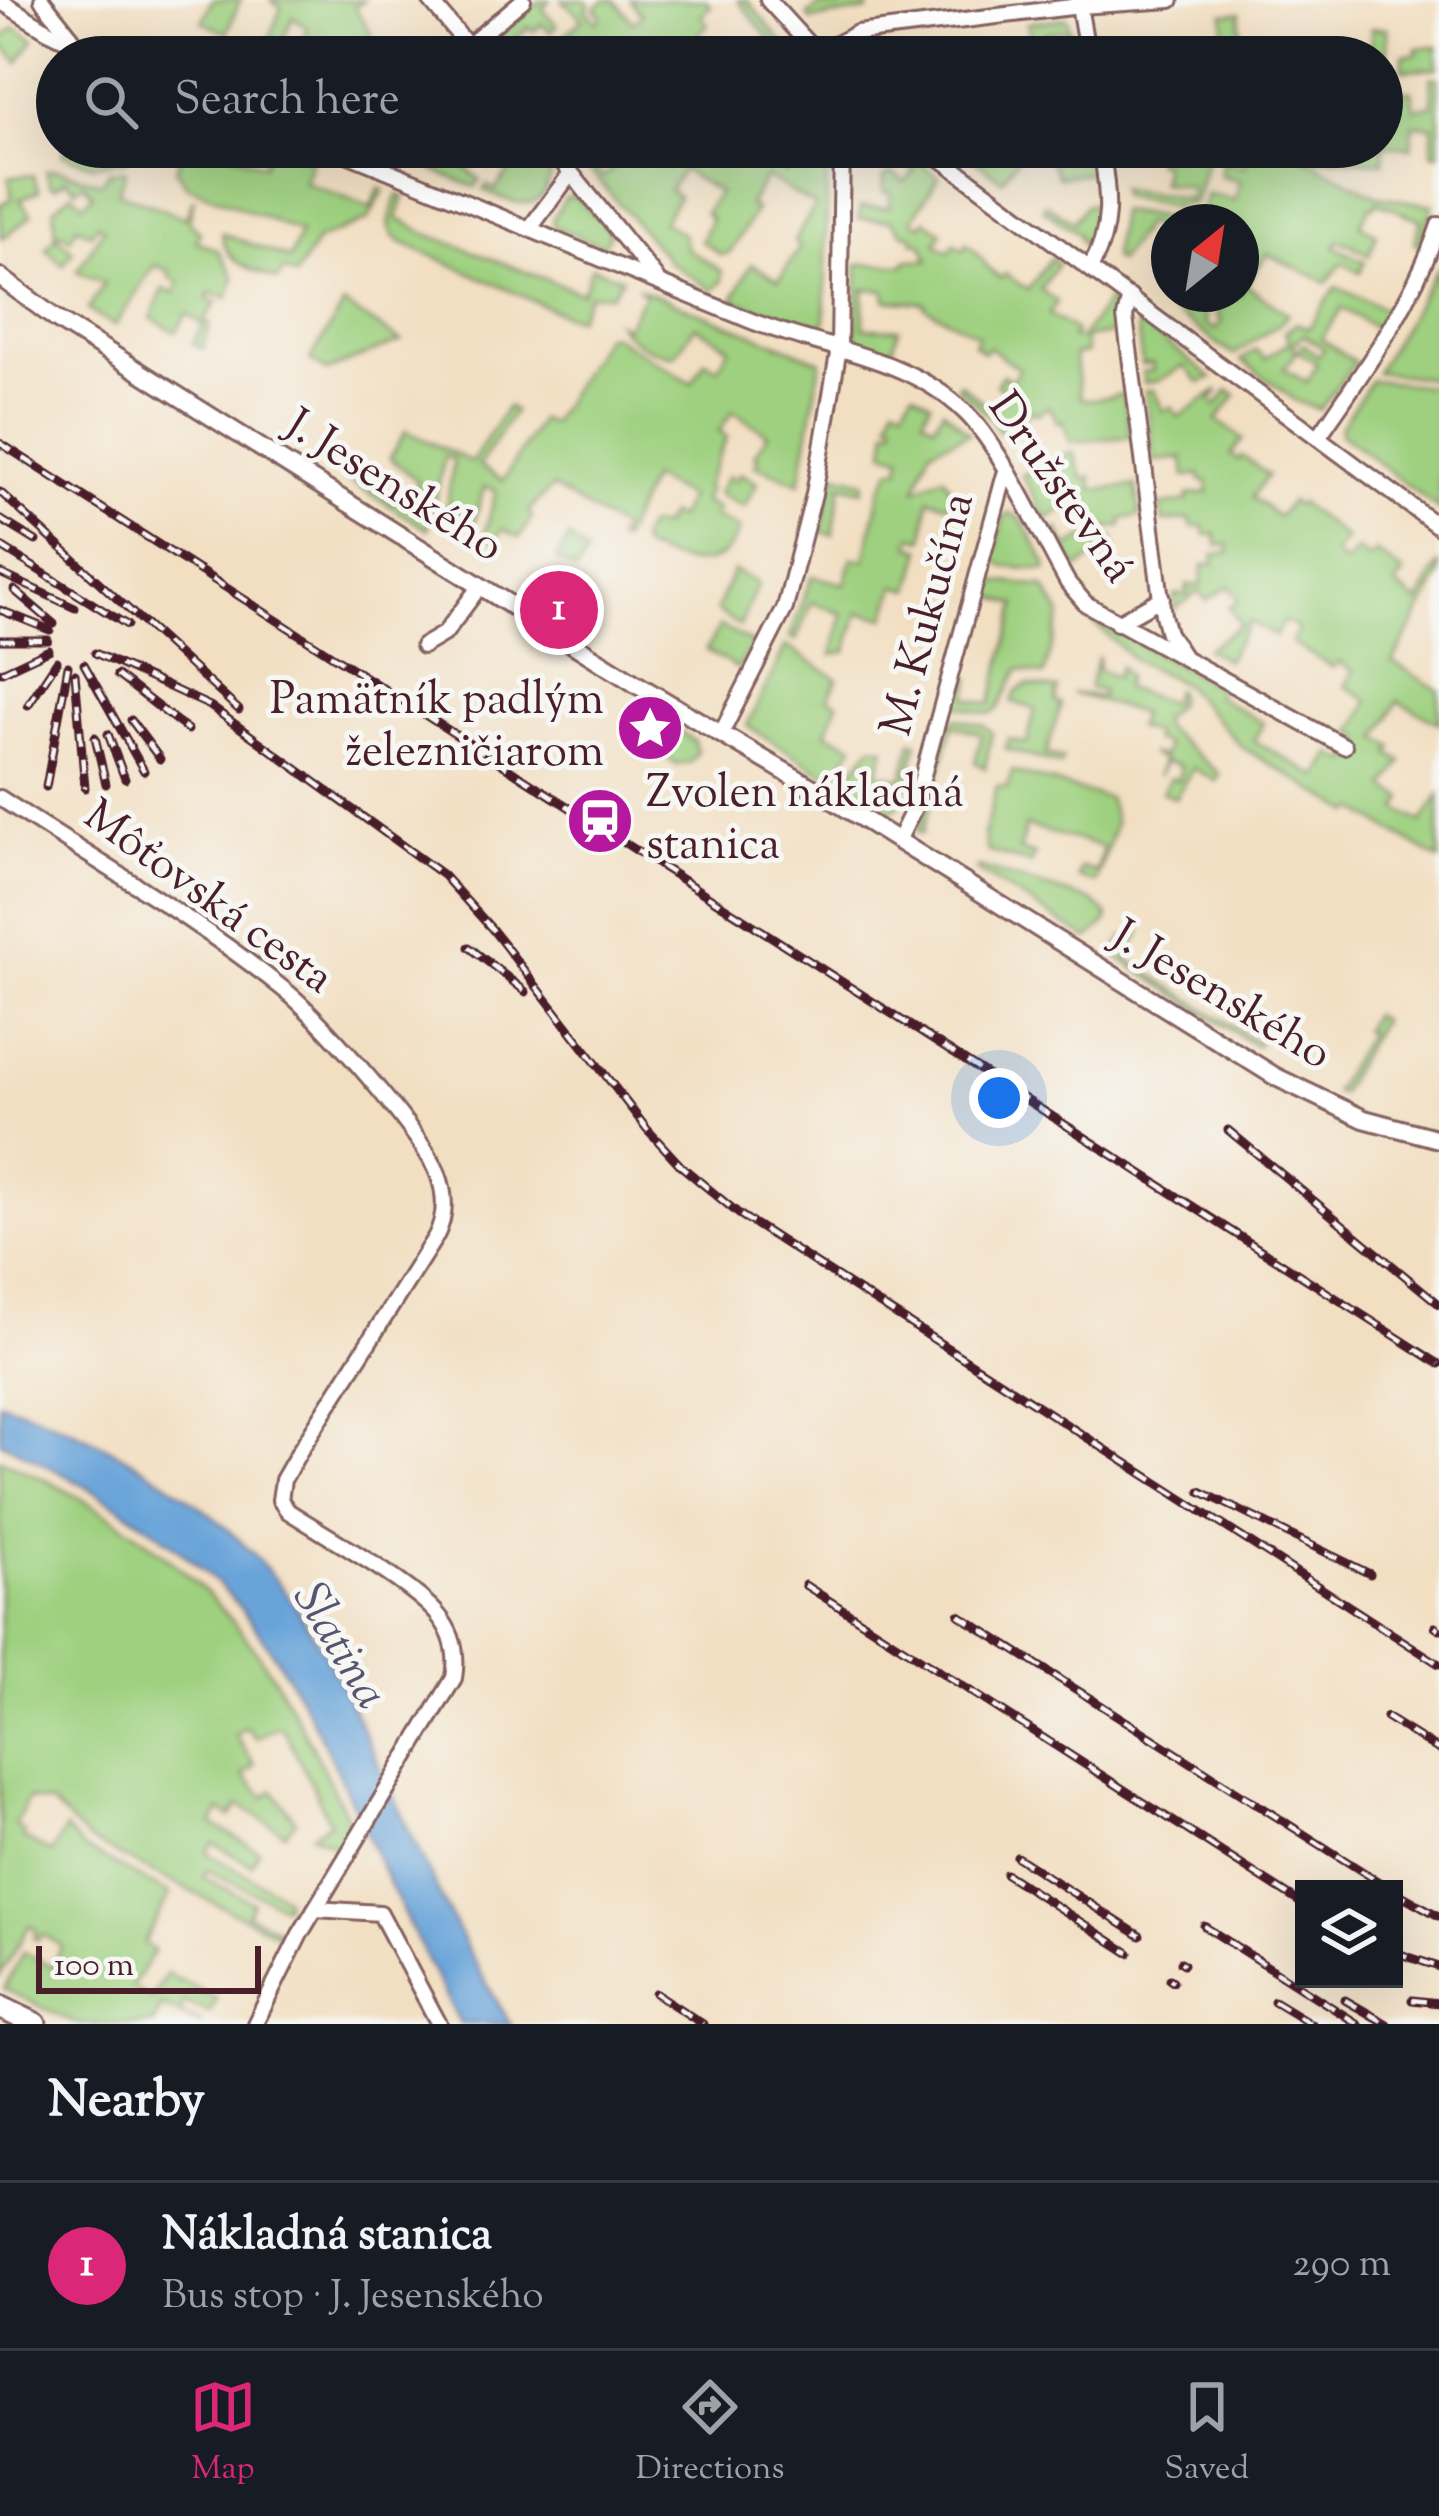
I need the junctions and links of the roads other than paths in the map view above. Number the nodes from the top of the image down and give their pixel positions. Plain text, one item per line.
1 (42, 0) edge
2 (430, 0) edge
3 (523, 0) edge
4 (768, 0) edge
5 (1171, 0) edge
6 (0, 2) edge
7 (1079, 3) edge
8 (59, 36) edge
9 (70, 36) edge
10 (460, 36) edge
11 (487, 36) edge
12 (801, 36) edge
13 (852, 36) edge
14 (1084, 36) edge
15 (380, 168) edge
16 (567, 168) edge
17 (842, 168) edge
18 (954, 168) edge
19 (1105, 168) edge
20 (571, 173) junction
21 (1439, 225) edge
22 (530, 228) junction
23 (1090, 268) junction
24 (0, 277) edge
25 (659, 281) junction
26 (1130, 297) junction
27 (838, 348) junction
28 (1319, 436) junction
29 (1005, 474) junction
30 (1439, 527) edge
31 (480, 586) junction
32 (1162, 598) junction
33 (1118, 623) junction
34 (423, 646) dead end
35 (1183, 657) junction
36 (721, 734) junction
37 (1344, 746) dead end
38 (0, 798) edge
39 (898, 841) junction
40 (1439, 1139) edge
41 (315, 1909) junction
42 (0, 2007) edge
43 (35, 2024) edge
44 (255, 2024) edge
45 (439, 2024) edge

1 - 9 street
2 - 10 street
3 - 11 street
4 - 12 street
5 - 7 street
6 - 8 street
7 - 13 street
7 - 14 street
15 - 22 street, Družstevná
16 - 20 street
17 - 27 street
18 - 23 street
19 - 23 street
20 - 22 street
20 - 25 street
21 - 28 street
22 - 25 street, Družstevná
23 - 26 street
24 - 31 street, J. Jesenského
25 - 27 street, Družstevná
26 - 28 street
26 - 32 street
27 - 29 street, Družstevná
27 - 36 street
28 - 30 street
29 - 33 street, Družstevná
29 - 39 street, M. Kukučína
31 - 34 street
31 - 36 street, J. Jesenského
32 - 33 street
32 - 35 street
33 - 35 street, Družstevná
35 - 37 street, Družstevná
36 - 39 street, J. Jesenského
38 - 41 street, Môťovská cesta
39 - 40 street, J. Jesenského
41 - 44 street
41 - 45 street
42 - 43 main road

